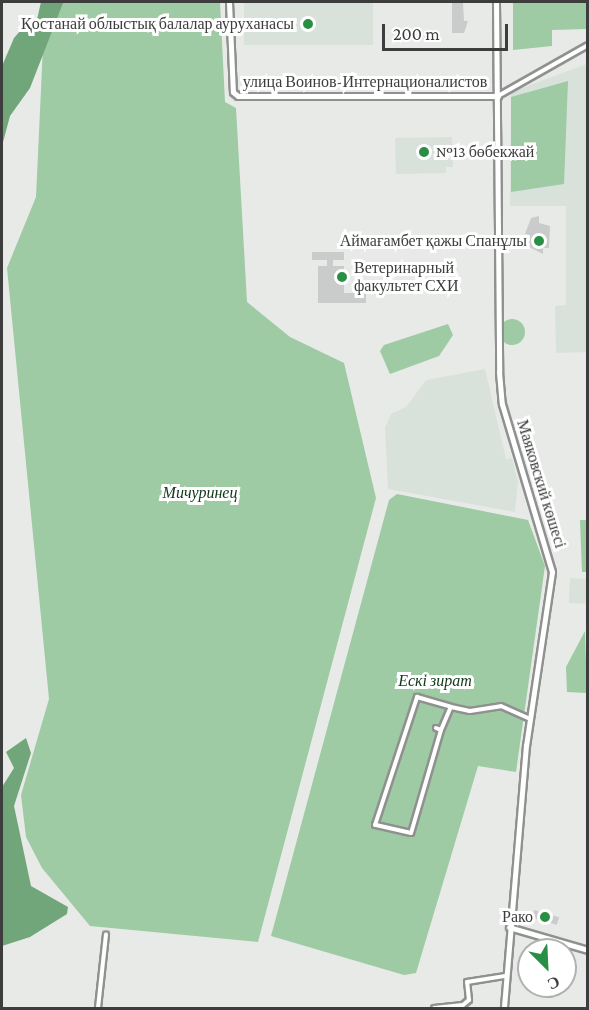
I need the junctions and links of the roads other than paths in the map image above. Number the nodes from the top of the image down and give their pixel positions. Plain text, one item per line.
1 (229, 2) edge
2 (496, 2) edge
3 (588, 45) edge
4 (498, 96) junction
5 (451, 707) junction
6 (530, 719) junction
7 (436, 728) dead end
8 (441, 730) junction
9 (509, 927) junction
10 (106, 934) dead end
11 (588, 950) edge
12 (506, 976) junction
13 (98, 1008) edge
14 (434, 1008) edge
15 (504, 1008) edge

1 - 4 main road, улица Воинов-Интернационалистов
2 - 4 main road, Маяковский көшесі
3 - 4 street
4 - 6 main road, Маяковский көшесі
5 - 6 street
5 - 8 street
5 - 8 street
6 - 9 main road, Маяковский көшесі
7 - 8 street
9 - 11 main road
9 - 12 main road, Маяковский көшесі
10 - 13 street
12 - 14 street
12 - 15 main road, Маяковский көшесі

